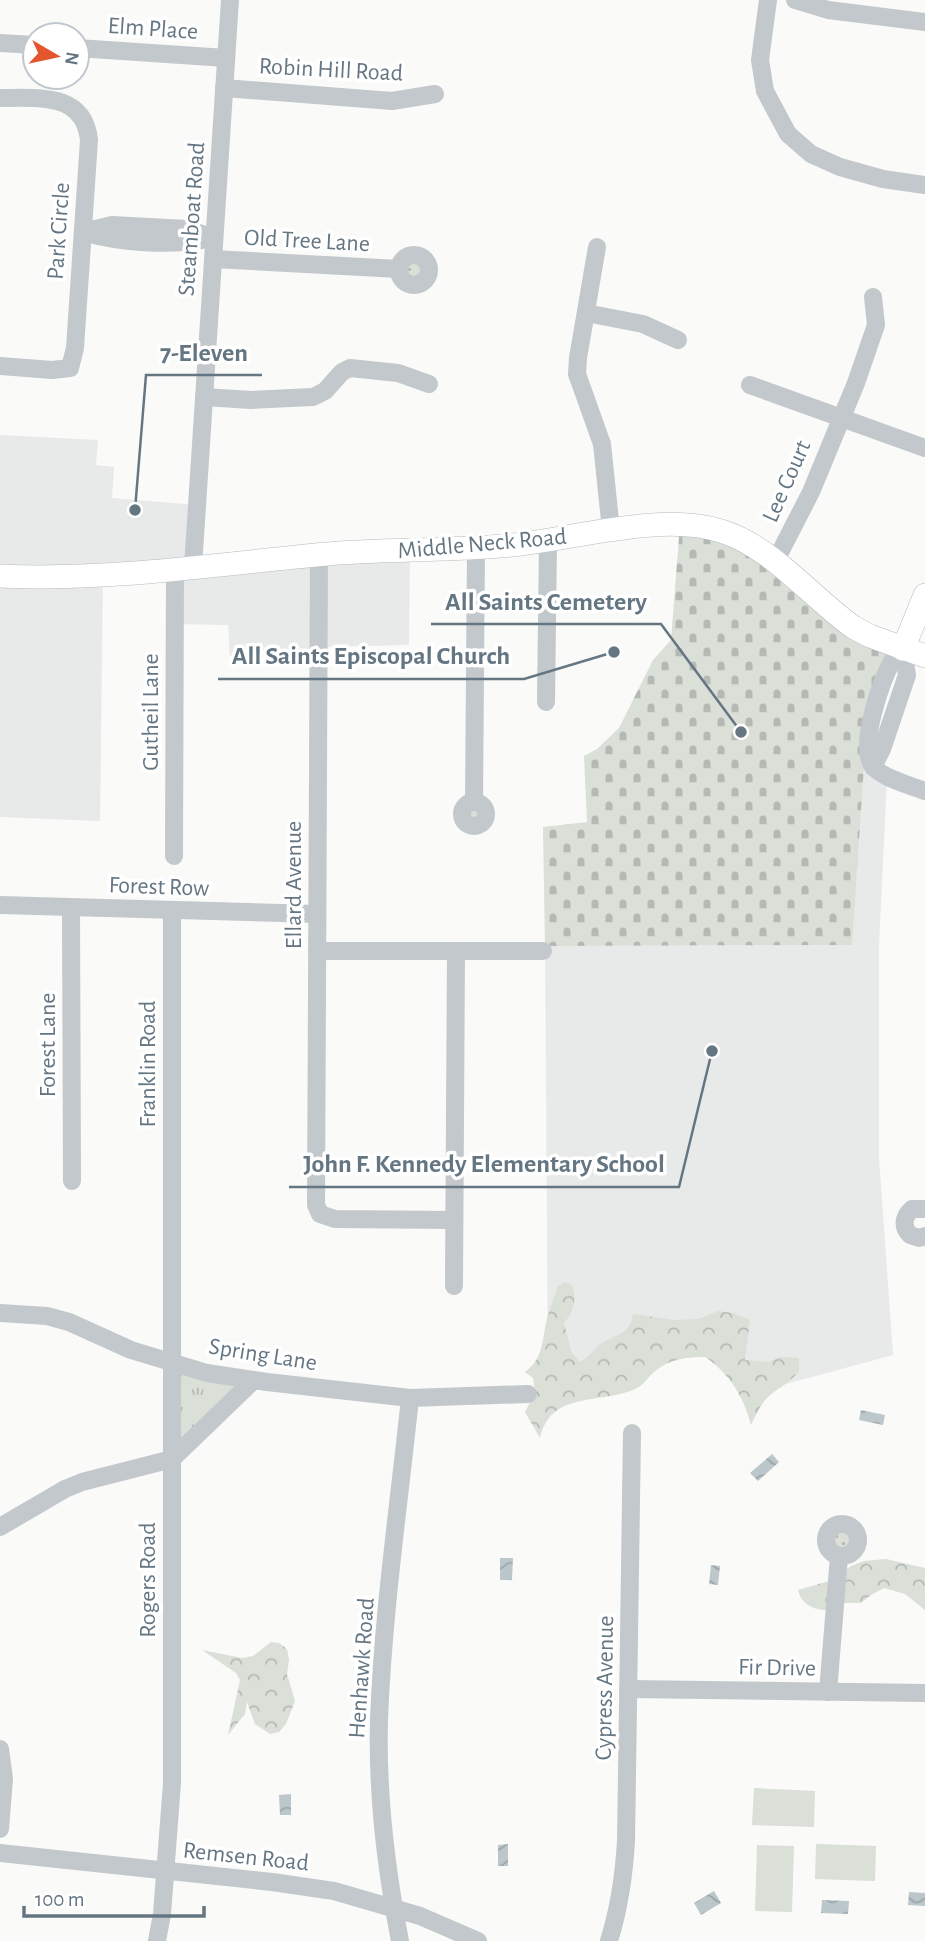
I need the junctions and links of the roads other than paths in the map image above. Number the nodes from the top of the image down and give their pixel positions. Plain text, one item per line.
1 (230, 0) edge
2 (768, 0) edge
3 (795, 0) edge
4 (925, 22) edge
5 (0, 43) edge
6 (21, 44) edge
7 (91, 49) edge
8 (226, 58) junction
9 (224, 88) junction
10 (435, 93) dead end
11 (0, 98) edge
12 (925, 185) edge
13 (83, 232) junction
14 (214, 237) junction
15 (597, 247) dead end
16 (213, 259) junction
17 (399, 269) dead end
18 (873, 297) dead end
19 (586, 313) junction
20 (678, 340) dead end
21 (0, 366) edge
22 (429, 384) dead end
23 (750, 386) dead end
24 (204, 397) junction
25 (841, 418) junction
26 (925, 448) edge
27 (611, 530) junction
28 (548, 540) junction
29 (476, 547) junction
30 (318, 555) junction
31 (775, 562) junction
32 (184, 568) junction
33 (0, 576) edge
34 (925, 595) edge
35 (903, 649) junction
36 (925, 656) edge
37 (546, 702) dead end
38 (925, 791) edge
39 (474, 802) dead end
40 (174, 856) dead end
41 (0, 905) edge
42 (71, 908) junction
43 (172, 911) junction
44 (317, 914) junction
45 (317, 951) junction
46 (456, 951) junction
47 (543, 951) dead end
48 (72, 1181) dead end
49 (925, 1209) edge
50 (172, 1217) joint
51 (454, 1220) junction
52 (925, 1236) edge
53 (454, 1286) dead end
54 (0, 1313) edge
55 (172, 1362) junction
56 (254, 1380) junction
57 (528, 1394) dead end
58 (410, 1398) junction
59 (632, 1433) dead end
60 (172, 1459) junction
61 (0, 1527) edge
62 (839, 1556) dead end
63 (628, 1689) junction
64 (828, 1692) junction
65 (925, 1693) edge
66 (0, 1749) edge
67 (0, 1829) edge
68 (0, 1853) edge
69 (165, 1872) junction
70 (393, 1907) junction
71 (157, 1941) edge
72 (400, 1941) edge
73 (478, 1941) edge
74 (609, 1941) edge

1 - 8 street, Steamboat Road
2 - 12 street
3 - 4 street
5 - 6 street
7 - 8 street, Elm Place
8 - 9 street, Steamboat Road
9 - 10 street, Robin Hill Road
9 - 14 street, Steamboat Road
11 - 13 street, Park Circle
13 - 14 street
13 - 21 street, Park Circle
14 - 16 street, Steamboat Road
15 - 19 street
16 - 17 street, Old Tree Lane
16 - 24 street, Steamboat Road
18 - 25 street, Lee Court
19 - 20 street
19 - 27 street
22 - 24 street
23 - 25 street
24 - 32 street, Steamboat Road
25 - 26 street
25 - 31 street, Lee Court
27 - 28 main road, Middle Neck Road
27 - 31 main road, Middle Neck Road
28 - 29 main road, Middle Neck Road
28 - 37 street
29 - 30 main road, Middle Neck Road
29 - 39 street
30 - 32 main road, Middle Neck Road
30 - 44 street, Ellard Avenue
31 - 35 main road, Middle Neck Road
32 - 33 main road, Middle Neck Road
32 - 40 street, Gutheil Lane
34 - 35 main road
35 - 36 main road, Middle Neck Road
35 - 38 street
41 - 42 street, Forest Row
42 - 43 street, Forest Row
42 - 48 street, Forest Lane
43 - 44 street, Forest Row
43 - 50 street, Franklin Road
44 - 45 street, Ellard Avenue
45 - 46 street
45 - 51 street, Ellard Avenue
46 - 47 street
46 - 51 street
49 - 52 street
50 - 55 street, Rogers Road
51 - 53 street
54 - 55 street, Spring Lane
55 - 56 street, Spring Lane
55 - 60 street, Rogers Road
56 - 58 street, Spring Lane
56 - 60 street
57 - 58 street, Spring Lane
58 - 70 street, Henhawk Road
59 - 63 street, Cypress Avenue
60 - 61 street
60 - 69 street, Rogers Road
62 - 64 street
63 - 64 street, Fir Drive
63 - 74 street, Cypress Avenue
64 - 65 street, Fir Drive
66 - 67 street
68 - 69 street, Remsen Road
69 - 70 street, Remsen Road
69 - 71 street, Rogers Road
70 - 72 street, Henhawk Road
70 - 73 street, Remsen Road

